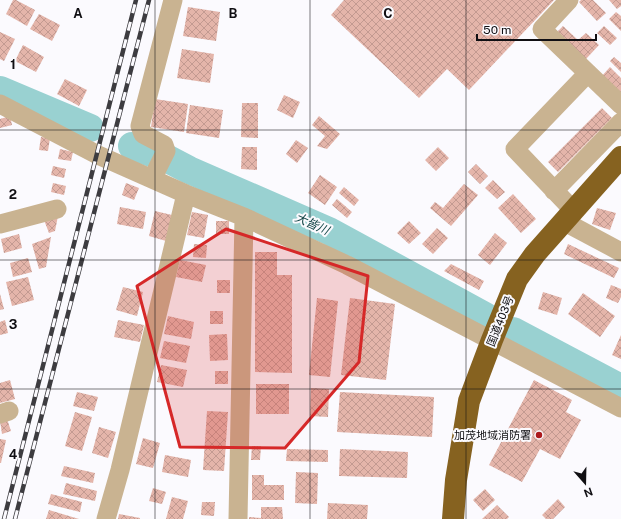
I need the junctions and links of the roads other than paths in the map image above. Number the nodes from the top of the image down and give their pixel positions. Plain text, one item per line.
1 (173, 0) edge
2 (569, 0) edge
3 (588, 73) junction
4 (0, 104) edge
5 (621, 105) edge
6 (621, 122) edge
7 (621, 157) edge
8 (158, 168) junction
9 (554, 191) junction
10 (186, 194) junction
11 (57, 208) dead end
12 (568, 216) junction
13 (244, 217) junction
14 (0, 224) edge
15 (621, 252) edge
16 (492, 340) junction
17 (621, 408) edge
18 (106, 519) edge
19 (238, 519) edge
20 (453, 519) edge

1 - 8 street
2 - 3 street
3 - 5 street
3 - 9 street
4 - 8 street
6 - 9 street
7 - 12 highway, 国道403号
8 - 10 street
9 - 12 street
10 - 13 street
10 - 18 street
11 - 14 street
12 - 15 street
12 - 16 highway, 国道403号
13 - 16 street
13 - 19 street
16 - 17 street
16 - 20 highway, 国道403号

